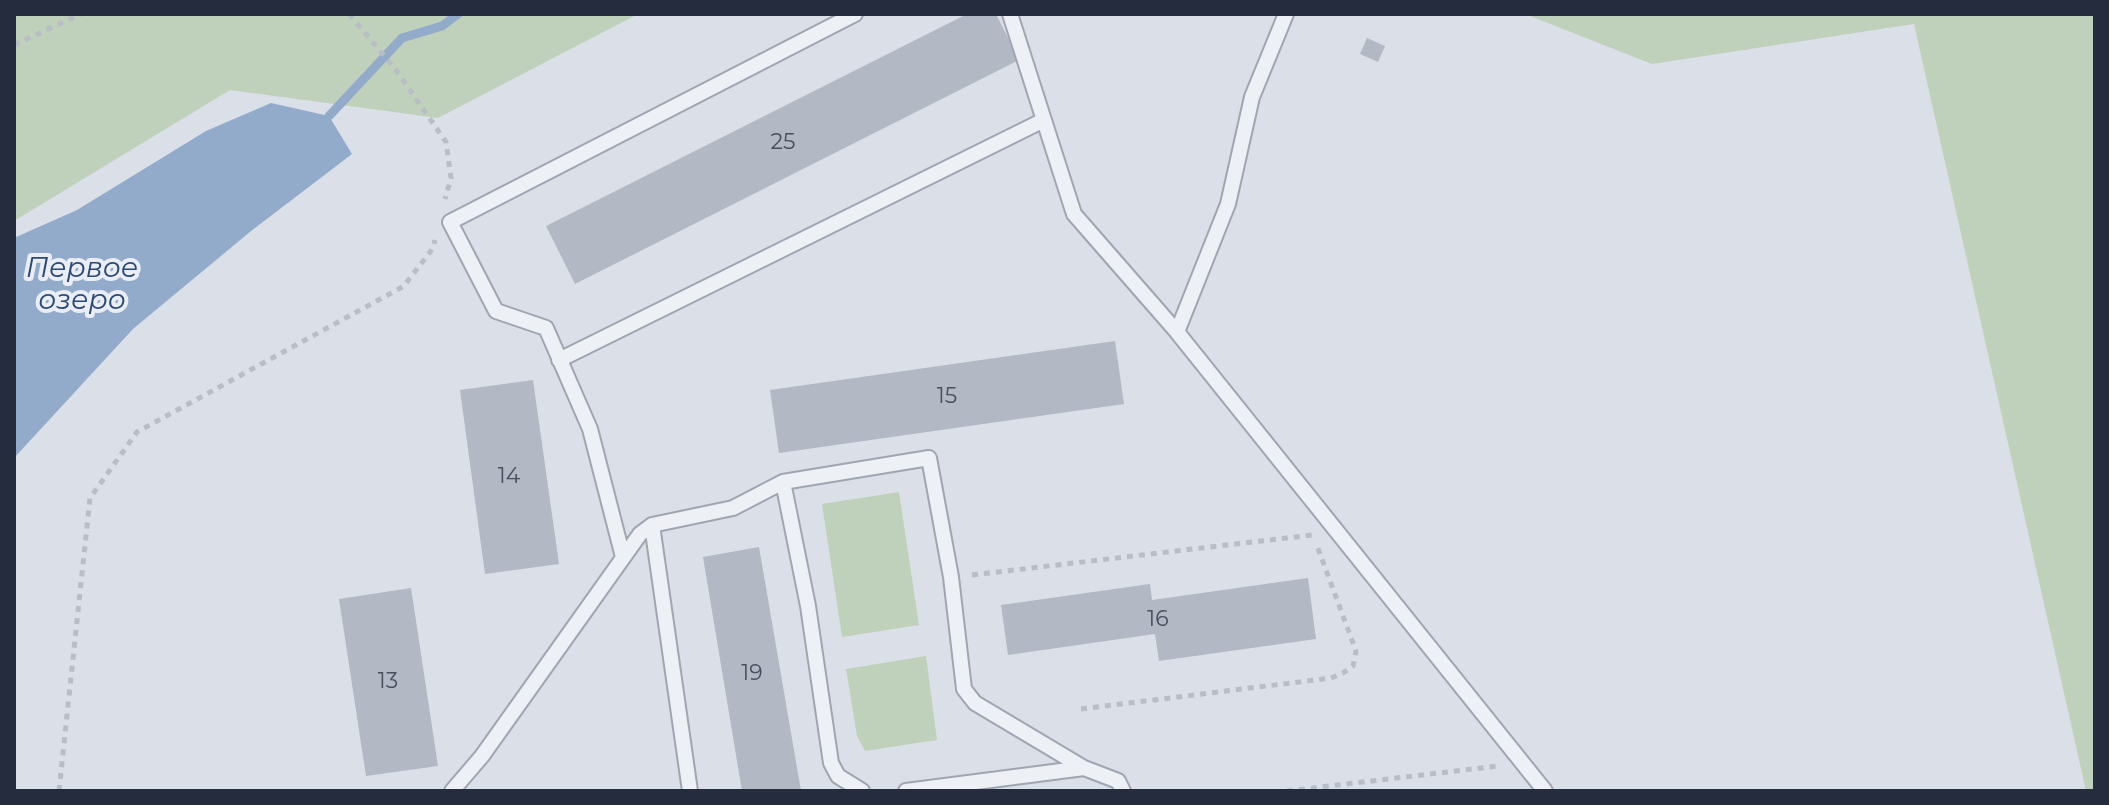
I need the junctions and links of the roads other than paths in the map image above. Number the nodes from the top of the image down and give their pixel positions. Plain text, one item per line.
1 (855, 14) edge
2 (1010, 14) edge
3 (1286, 14) edge
4 (1044, 120) junction
5 (1177, 332) junction
6 (559, 360) junction
7 (783, 482) junction
8 (652, 525) junction
9 (623, 557) junction
10 (1084, 768) junction
11 (452, 791) edge
12 (690, 791) edge
13 (862, 791) edge
14 (906, 791) edge
15 (1123, 791) edge
16 (1545, 791) edge

1 - 6 lane
2 - 4 lane
3 - 5 lane
4 - 5 lane
4 - 6 lane
5 - 16 lane
6 - 9 lane
7 - 8 lane
7 - 10 lane
7 - 13 lane
8 - 9 lane
8 - 12 lane
9 - 11 lane
10 - 14 lane
10 - 15 lane

